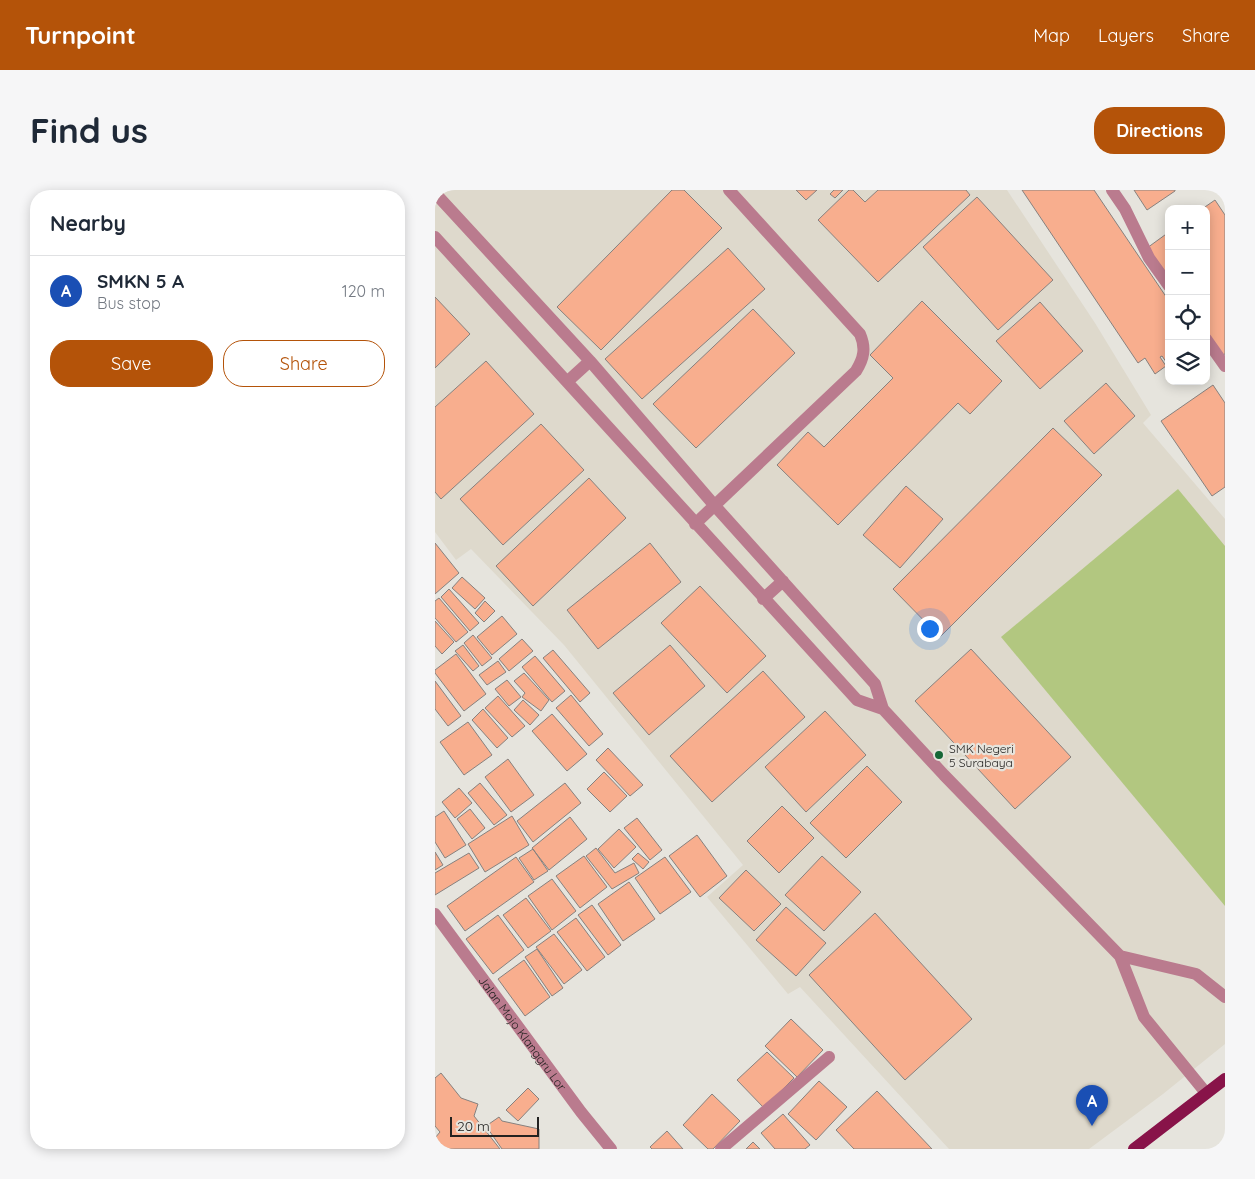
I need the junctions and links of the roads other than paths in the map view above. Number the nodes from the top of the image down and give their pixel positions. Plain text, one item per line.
1 (729, 190) edge
2 (1112, 190) edge
3 (435, 194) edge
4 (435, 237) edge
5 (1165, 280) edge
6 (1207, 340) edge
7 (590, 361) junction
8 (1225, 366) edge
9 (568, 381) junction
10 (715, 506) junction
11 (695, 524) junction
12 (783, 581) junction
13 (763, 599) junction
14 (883, 709) junction
15 (435, 914) edge
16 (1120, 956) junction
17 (1225, 997) edge
18 (829, 1057) dead end
19 (1225, 1079) edge
20 (1206, 1093) junction
21 (611, 1149) edge
22 (721, 1149) edge
23 (1134, 1149) edge

1 - 10 street
2 - 5 street
3 - 7 street
4 - 9 street
6 - 8 street
7 - 9 street
7 - 10 street
9 - 11 street
10 - 11 street
10 - 12 street
11 - 13 street
12 - 13 street
12 - 14 street
13 - 14 street
14 - 16 street
15 - 21 street, Jalan Mojo Klanggru Lor
16 - 17 street
16 - 20 street
18 - 22 street
19 - 20 main road
20 - 23 main road

